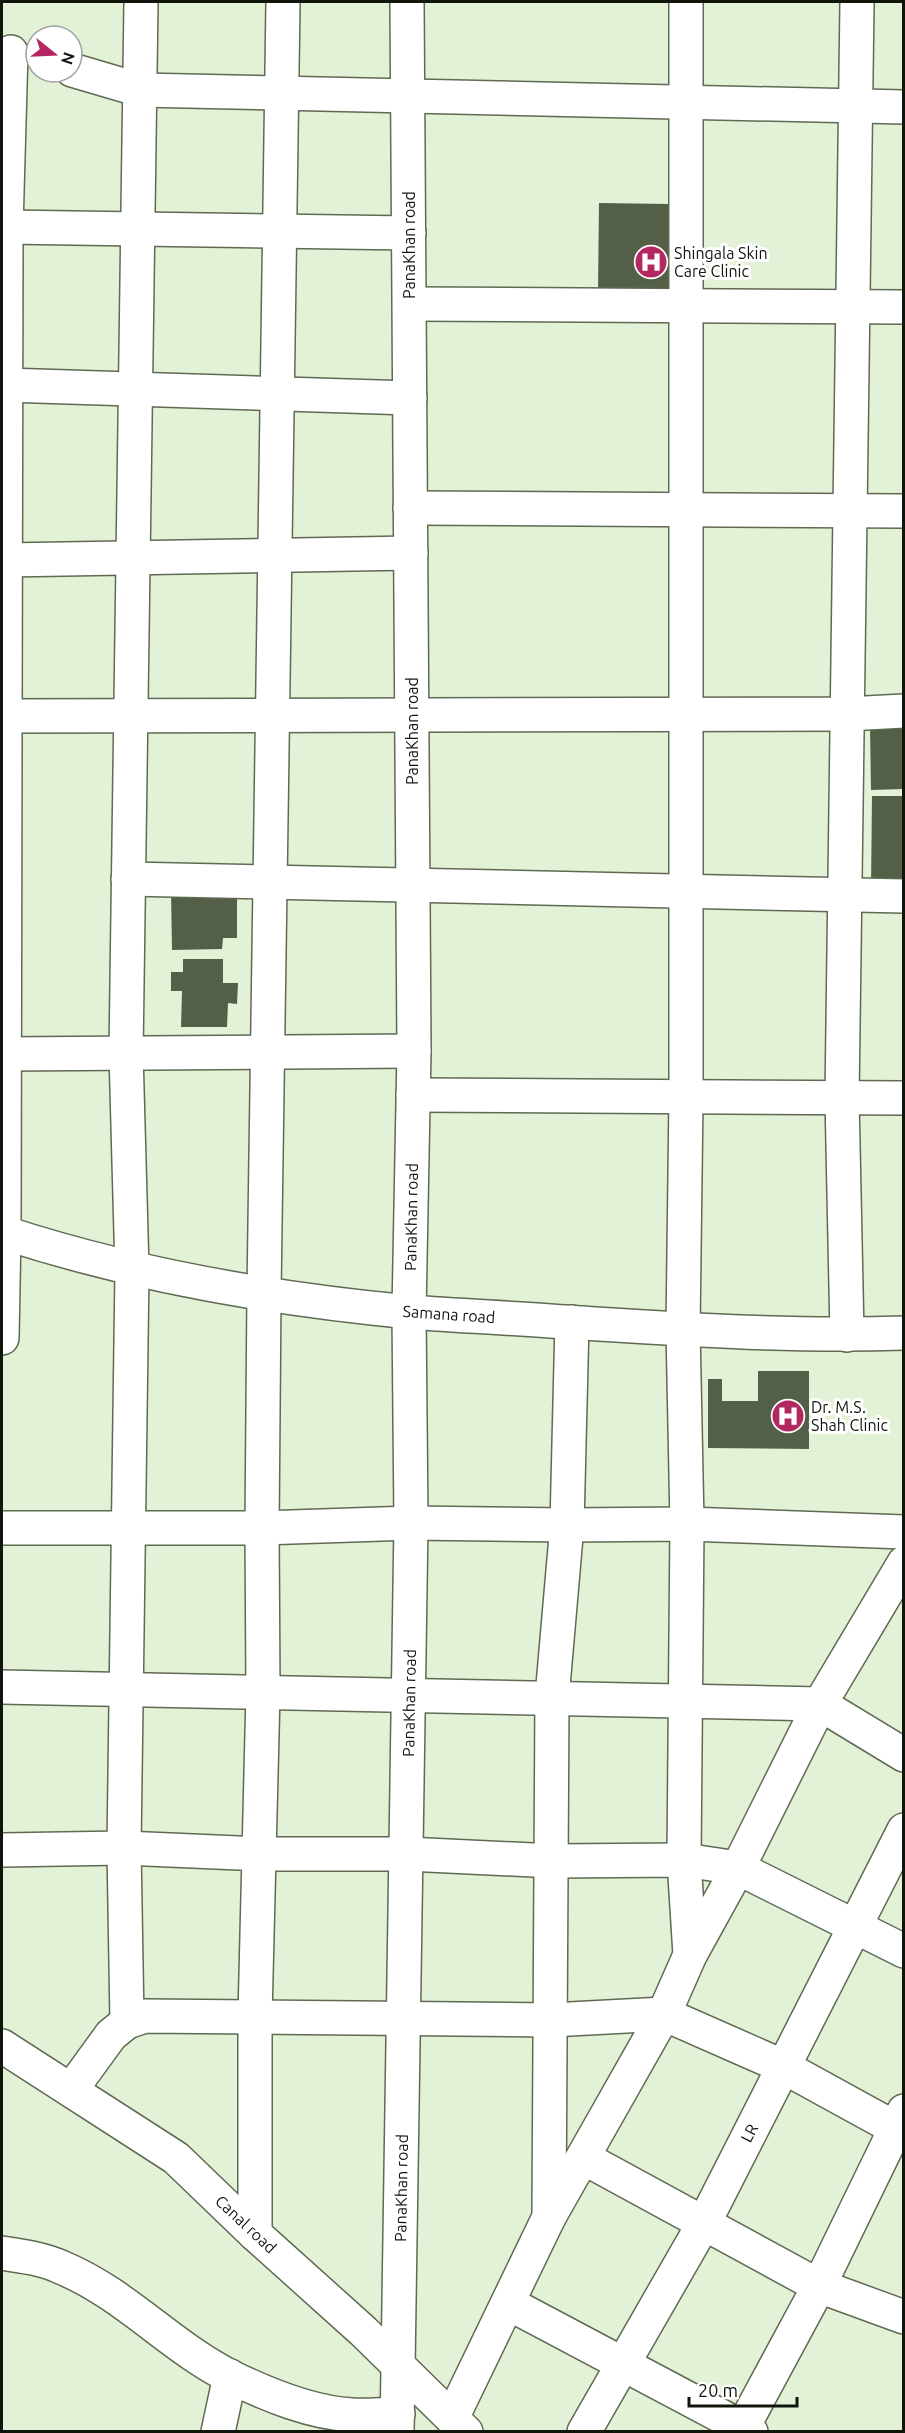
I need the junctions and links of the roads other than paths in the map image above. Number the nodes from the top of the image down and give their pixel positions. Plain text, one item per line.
1 (141, 2) edge
2 (283, 2) edge
3 (407, 2) edge
4 (686, 2) edge
5 (857, 2) edge
6 (16, 54) edge
7 (84, 74) edge
8 (140, 90) junction
9 (282, 93) junction
10 (408, 96) junction
11 (686, 101) junction
12 (856, 106) junction
13 (903, 106) edge
14 (6, 227) junction
15 (138, 229) junction
16 (281, 231) junction
17 (409, 233) junction
18 (410, 304) junction
19 (686, 306) junction
20 (853, 307) junction
21 (903, 307) edge
22 (6, 385) junction
23 (136, 389) junction
24 (278, 394) junction
25 (410, 398) junction
26 (3, 425) edge
27 (410, 508) junction
28 (686, 510) junction
29 (850, 511) junction
30 (903, 511) edge
31 (4, 539) edge
32 (411, 553) junction
33 (276, 555) junction
34 (133, 558) junction
35 (903, 711) edge
36 (686, 714) junction
37 (847, 714) junction
38 (273, 715) junction
39 (412, 715) junction
40 (4, 716) junction
41 (131, 716) junction
42 (128, 879) junction
43 (271, 882) junction
44 (413, 885) junction
45 (686, 891) junction
46 (844, 895) junction
47 (903, 896) edge
48 (414, 1051) junction
49 (269, 1052) junction
50 (126, 1053) junction
51 (3, 1054) edge
52 (414, 1095) junction
53 (686, 1098) junction
54 (842, 1098) junction
55 (903, 1098) edge
56 (3, 1233) edge
57 (132, 1270) junction
58 (264, 1293) junction
59 (409, 1312) junction
60 (572, 1322) junction
61 (683, 1329) junction
62 (903, 1333) edge
63 (847, 1335) junction
64 (2, 1338) edge
65 (411, 1523) junction
66 (687, 1524) junction
67 (567, 1525) junction
68 (128, 1526) junction
69 (2, 1528) edge
70 (262, 1528) junction
71 (903, 1532) edge
72 (903, 1567) edge
73 (2, 1687) edge
74 (126, 1689) junction
75 (263, 1693) junction
76 (409, 1694) junction
77 (552, 1697) junction
78 (685, 1700) junction
79 (820, 1704) junction
80 (903, 1755) edge
81 (903, 1830) edge
82 (124, 1848) junction
83 (2, 1850) edge
84 (260, 1854) junction
85 (406, 1854) junction
86 (684, 1860) junction
87 (553, 1861) junction
88 (738, 1868) junction
89 (853, 1926) junction
90 (903, 1951) edge
91 (690, 1955) junction
92 (664, 2014) junction
93 (255, 2016) junction
94 (404, 2017) junction
95 (551, 2020) junction
96 (127, 2022) junction
97 (2, 2046) edge
98 (782, 2066) junction
99 (71, 2091) junction
100 (901, 2124) edge
101 (584, 2158) junction
102 (549, 2217) junction
103 (704, 2223) junction
104 (255, 2234) junction
105 (2, 2253) edge
106 (819, 2286) junction
107 (508, 2303) junction
108 (903, 2317) edge
109 (622, 2363) junction
110 (398, 2364) junction
111 (230, 2376) junction
112 (397, 2423) edge
113 (459, 2425) edge
114 (747, 2429) edge
115 (218, 2432) edge
116 (584, 2432) edge

1 - 8 street
2 - 9 street
3 - 10 street, PanaKhan road
4 - 11 street
5 - 12 street
6 - 14 street
7 - 8 street
8 - 9 street
8 - 15 street
9 - 10 street
9 - 16 street
10 - 11 street
10 - 17 street, PanaKhan road
11 - 12 street
11 - 19 street
12 - 13 street
12 - 20 street
14 - 15 street
14 - 22 street
15 - 16 street
15 - 23 street
16 - 17 street
16 - 24 street
17 - 18 street, PanaKhan road
18 - 19 street
18 - 25 street, PanaKhan road
19 - 20 street
19 - 28 street
20 - 21 street
20 - 29 street
22 - 23 street
22 - 26 street
23 - 24 street
23 - 34 street
24 - 25 street
24 - 33 street
25 - 27 street, PanaKhan road
26 - 31 street
27 - 28 street
27 - 32 street, PanaKhan road
28 - 29 street
28 - 36 street
29 - 30 street
29 - 37 street
31 - 34 street
31 - 40 street
32 - 33 street
32 - 39 street, PanaKhan road
33 - 34 street
33 - 38 street
34 - 41 street
35 - 37 street
36 - 37 street
36 - 39 street
36 - 45 street
37 - 46 street
38 - 39 street
38 - 41 street
38 - 43 street
39 - 44 street, PanaKhan road
40 - 41 street
40 - 51 street
41 - 42 street
42 - 43 street
42 - 50 street
43 - 44 street
43 - 49 street
44 - 45 street
44 - 48 street, PanaKhan road
45 - 46 street
45 - 53 street
46 - 47 street
46 - 54 street
48 - 49 street
48 - 52 street, PanaKhan road
49 - 50 street
49 - 58 street
50 - 51 street
50 - 57 street
51 - 56 street
52 - 53 street
52 - 59 street, PanaKhan road
53 - 54 street
53 - 61 street
54 - 55 street
54 - 63 street
56 - 57 street, Samana road
56 - 64 street
57 - 58 street, Samana road
57 - 68 street
58 - 59 street, Samana road
58 - 70 street
59 - 60 street, Samana road
59 - 65 street, PanaKhan road
60 - 61 street, Samana road
60 - 67 street
61 - 63 street, Samana road
61 - 66 street
62 - 63 street, Samana road
65 - 67 street
65 - 70 street
65 - 76 street, PanaKhan road
66 - 67 street
66 - 71 street
66 - 78 street
67 - 77 street
68 - 69 street
68 - 70 street
68 - 74 street
70 - 75 street
72 - 79 street
73 - 74 street
74 - 75 street
74 - 82 street
75 - 76 street
75 - 84 street
76 - 77 street
76 - 85 street, PanaKhan road
77 - 78 street
77 - 87 street
78 - 79 street
78 - 86 street
79 - 80 street
79 - 88 street
81 - 89 street, LR
82 - 83 street
82 - 84 street
82 - 96 street
84 - 85 street
84 - 93 street
85 - 87 street
85 - 94 street, PanaKhan road
86 - 87 street
86 - 88 street
86 - 91 street
87 - 95 street
88 - 89 street
88 - 91 street
89 - 90 street
89 - 98 street, LR
91 - 92 street
92 - 95 street
92 - 98 street
92 - 101 street
93 - 94 street
93 - 96 street
93 - 104 street
94 - 95 street
94 - 110 street, PanaKhan road
95 - 102 street
96 - 99 street
97 - 99 street, Canal road
98 - 100 street
98 - 103 street, LR
99 - 104 street, Canal road
100 - 106 street
101 - 102 street
101 - 103 street
102 - 107 street
103 - 106 street
103 - 109 street, LR
104 - 110 street, Canal road
105 - 111 street
106 - 108 street
106 - 114 street
107 - 109 street
107 - 113 street
109 - 114 street
109 - 116 street, LR
110 - 112 street, PanaKhan road
110 - 113 street, Canal road
111 - 112 street
111 - 115 street

